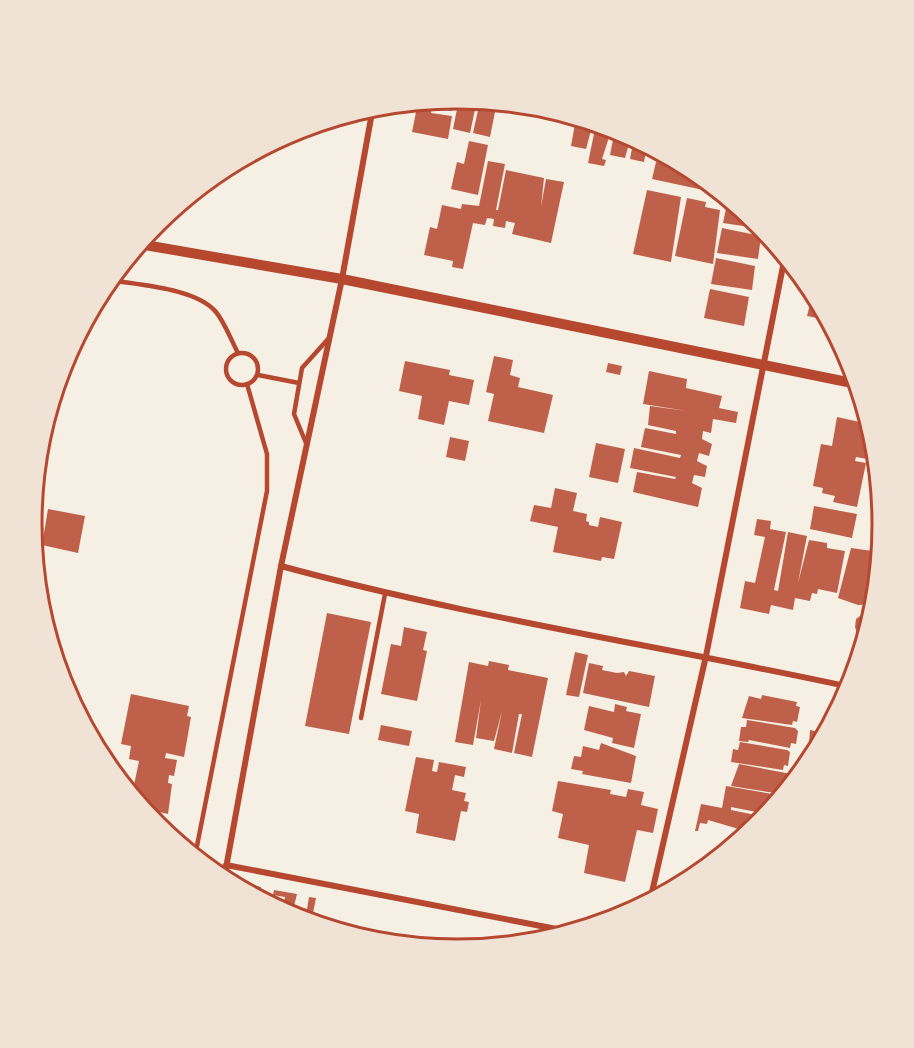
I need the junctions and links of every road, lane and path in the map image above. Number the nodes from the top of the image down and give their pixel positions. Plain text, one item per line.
1 (371, 118) edge
2 (149, 246) edge
3 (783, 267) edge
4 (342, 279) junction
5 (120, 282) edge
6 (329, 338) junction
7 (238, 353) junction
8 (765, 366) junction
9 (258, 375) junction
10 (847, 382) edge
11 (299, 383) junction
12 (247, 384) junction
13 (306, 442) junction
14 (281, 566) junction
15 (385, 594) junction
16 (706, 656) junction
17 (839, 685) edge
18 (361, 718) dead end
19 (197, 847) edge
20 (226, 865) junction
21 (225, 869) edge
22 (653, 889) edge
23 (551, 928) edge

1 - 4 street
2 - 4 street
3 - 8 street
4 - 6 street
4 - 8 street
5 - 7 lane
6 - 11 lane
6 - 13 street
7 - 9 lane
7 - 12 lane
8 - 10 street
8 - 16 street
9 - 11 lane
9 - 12 lane
11 - 13 lane
12 - 19 lane
13 - 14 street
14 - 15 street
14 - 20 street
15 - 16 street
15 - 18 lane
16 - 17 street
16 - 22 street
20 - 21 street
20 - 23 street

